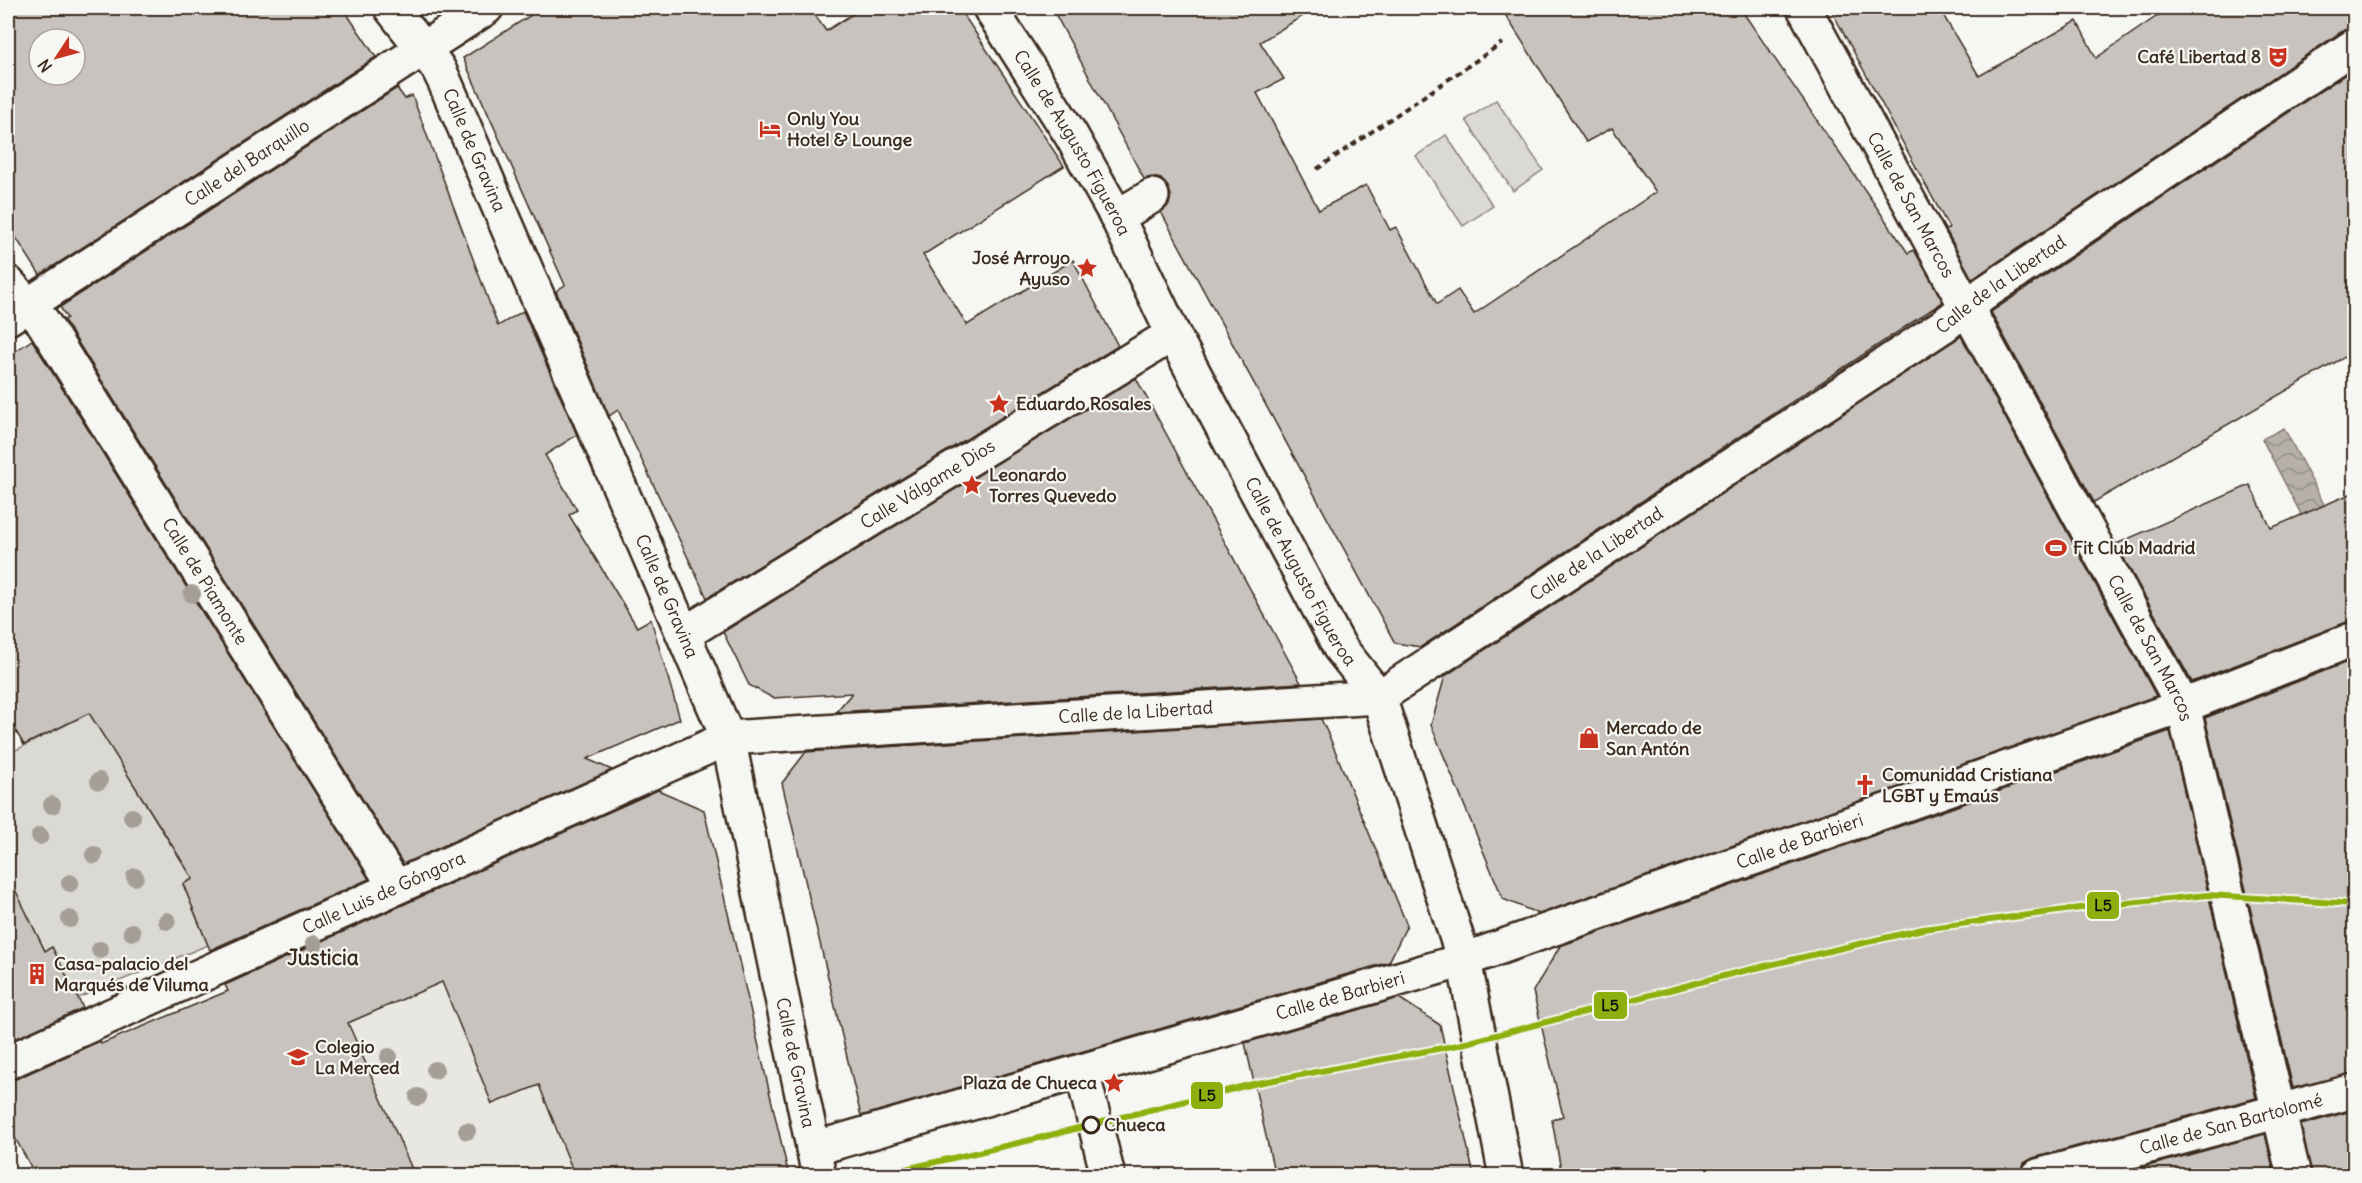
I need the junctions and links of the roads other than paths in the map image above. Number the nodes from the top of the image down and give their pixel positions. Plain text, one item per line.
1 (391, 8) edge
2 (486, 8) edge
3 (990, 8) edge
4 (1804, 8) edge
5 (2355, 46) edge
6 (424, 48) junction
7 (1152, 196) dead end
8 (1117, 218) junction
9 (14, 302) edge
10 (1968, 308) junction
11 (1173, 334) junction
12 (684, 634) junction
13 (2355, 639) edge
14 (1379, 697) junction
15 (2183, 706) junction
16 (728, 738) junction
17 (395, 886) junction
18 (1464, 960) junction
19 (8, 1062) edge
20 (1082, 1071) junction
21 (2355, 1091) edge
22 (2280, 1111) junction
23 (816, 1162) edge
24 (1108, 1176) edge
25 (1506, 1176) edge
26 (2038, 1176) edge
27 (2294, 1176) edge

1 - 6 street, Calle de Gravina
2 - 6 street, Calle del Barquillo
3 - 8 street, Calle de Augusto Figueroa
4 - 10 street, Calle de San Marcos
5 - 10 street, Calle de la Libertad
6 - 9 street, Calle del Barquillo
6 - 12 street, Calle de Gravina
7 - 8 street
8 - 11 street, Calle de Augusto Figueroa
9 - 17 street, Calle de Piamonte
10 - 14 street, Calle de la Libertad
10 - 15 street, Calle de San Marcos
11 - 12 street, Calle Válgame Dios
11 - 14 street, Calle de Augusto Figueroa
12 - 16 street, Calle de Gravina
13 - 15 street, Calle de Barbieri
14 - 16 street, Calle de la Libertad
14 - 18 street, Calle de Augusto Figueroa
15 - 18 street, Calle de Barbieri
15 - 22 street, Calle de San Marcos
16 - 17 street, Calle Luis de Góngora
16 - 23 street, Calle de Gravina
17 - 19 street, Calle Luis de Góngora
18 - 20 street, Calle de Barbieri
18 - 25 street, Calle de Augusto Figueroa
20 - 23 street, Calle de Barbieri
20 - 24 street
21 - 22 street, Calle de San Bartolomé
22 - 26 street, Calle de San Bartolomé
22 - 27 street, Calle de San Marcos

